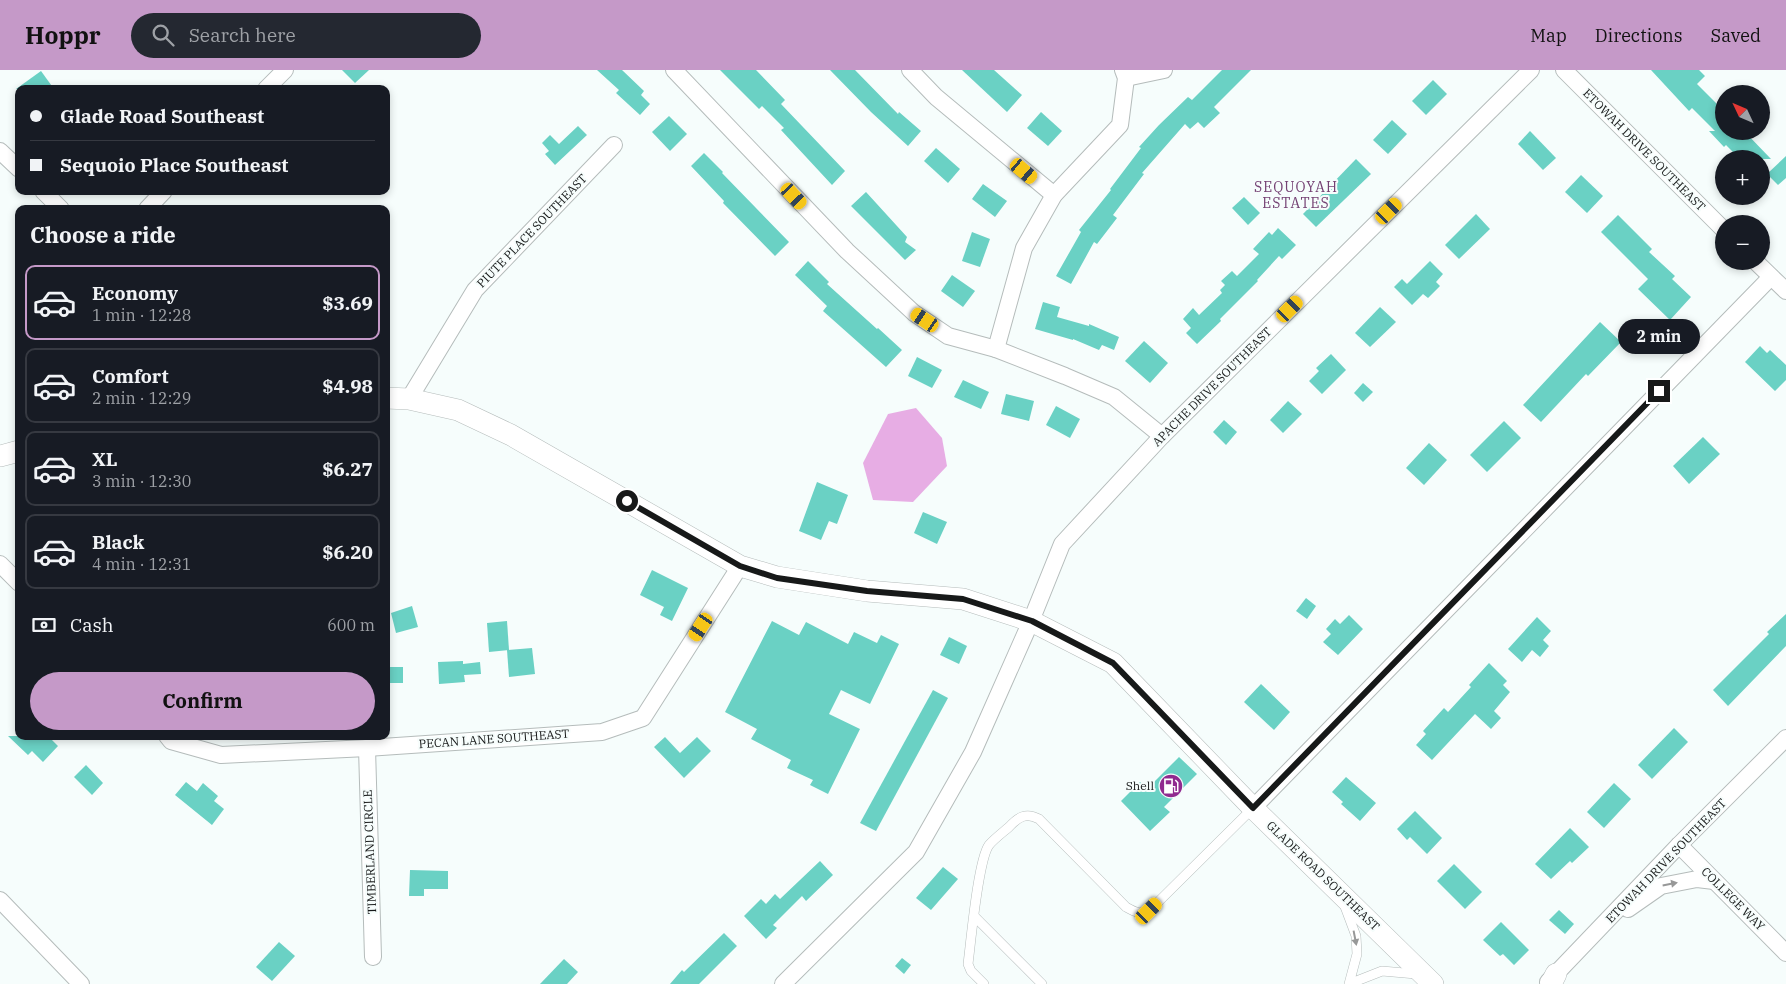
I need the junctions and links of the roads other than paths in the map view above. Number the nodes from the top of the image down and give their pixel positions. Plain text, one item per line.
1 (285, 70) edge
2 (674, 70) edge
3 (910, 70) edge
4 (1164, 70) edge
5 (1531, 70) edge
6 (1564, 70) edge
7 (1124, 74) edge
8 (270, 85) edge
9 (614, 145) dead end
10 (0, 151) edge
11 (15, 165) edge
12 (47, 195) edge
13 (160, 195) edge
14 (1054, 195) junction
15 (57, 205) edge
16 (151, 205) edge
17 (1715, 221) edge
18 (1764, 270) edge
19 (1771, 277) junction
20 (1786, 291) edge
21 (996, 349) junction
22 (390, 398) edge
23 (409, 399) junction
24 (1162, 436) junction
25 (15, 452) edge
26 (0, 456) edge
27 (0, 564) edge
28 (740, 566) junction
29 (15, 579) edge
30 (1032, 621) junction
31 (1786, 738) edge
32 (170, 740) edge
33 (367, 748) junction
34 (1253, 808) junction
35 (1679, 845) junction
36 (1714, 881) junction
37 (1339, 892) junction
38 (0, 900) edge
39 (975, 917) junction
40 (1600, 929) junction
41 (1786, 953) edge
42 (373, 956) dead end
43 (1428, 979) edge
44 (1551, 981) edge
45 (81, 984) edge
46 (783, 984) edge
47 (984, 984) edge
48 (1042, 984) edge
49 (1349, 984) edge

1 - 8 street
2 - 21 street
3 - 14 street
4 - 7 street
5 - 24 street, APACHE DRIVE SOUTHEAST
6 - 17 street, ETOWAH DRIVE SOUTHEAST
7 - 14 street
9 - 23 street, PIUTE PLACE SOUTHEAST
10 - 11 street
12 - 15 street
13 - 16 street
14 - 21 street
18 - 19 street
19 - 20 street
19 - 34 street
21 - 24 street
22 - 23 street, GLADE ROAD SOUTHEAST
23 - 28 street, GLADE ROAD SOUTHEAST
24 - 30 street, APACHE DRIVE SOUTHEAST
25 - 26 street
27 - 29 street
28 - 30 street, GLADE ROAD SOUTHEAST
28 - 33 street, PECAN LANE SOUTHEAST
30 - 34 street, GLADE ROAD SOUTHEAST
30 - 46 street, APACHE DRIVE SOUTHEAST
31 - 35 street, ETOWAH DRIVE SOUTHEAST
32 - 33 street, PECAN LANE SOUTHEAST
33 - 42 street, TIMBERLAND CIRCLE
34 - 37 street, GLADE ROAD SOUTHEAST
34 - 39 lane
35 - 36 street, COLLEGE WAY
35 - 40 street, ETOWAH DRIVE SOUTHEAST
40 -> 36 street
36 - 41 street, COLLEGE WAY
37 - 43 street, GLADE ROAD SOUTHEAST
37 -> 49 lane
38 - 45 street
39 - 47 lane
39 - 48 lane
40 - 44 street, ETOWAH DRIVE SOUTHEAST
43 - 49 lane

